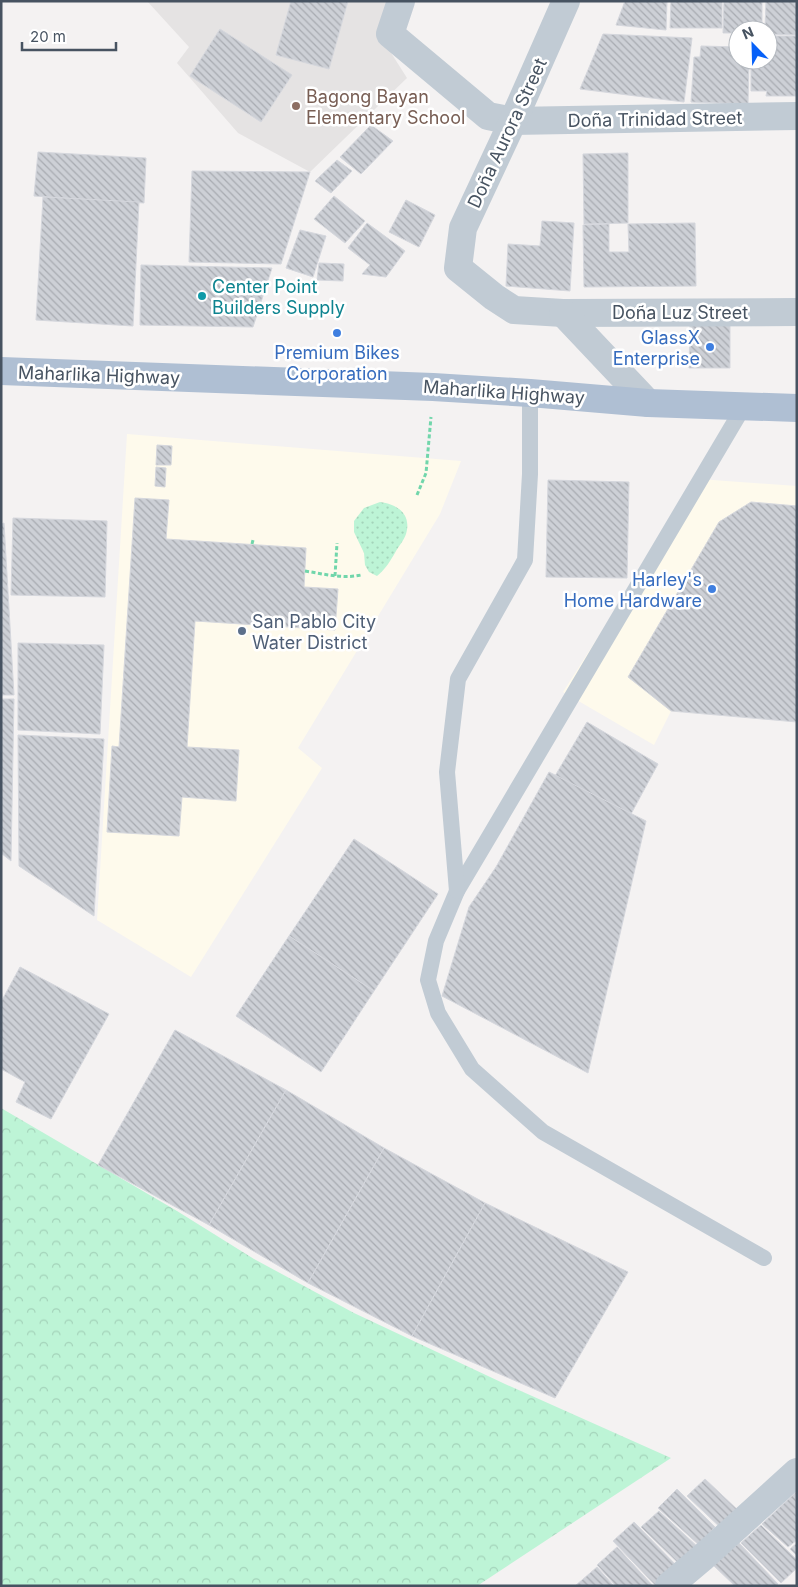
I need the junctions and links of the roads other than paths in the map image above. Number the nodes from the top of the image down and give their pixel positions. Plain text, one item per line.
1 (401, 1) edge
2 (566, 1) edge
3 (797, 116) edge
4 (513, 121) junction
5 (458, 268) joint
6 (797, 312) edge
7 (563, 313) junction
8 (1, 372) edge
9 (530, 393) junction
10 (648, 403) junction
11 (744, 406) junction
12 (797, 408) edge
13 (457, 891) junction
14 (764, 1258) dead end
15 (797, 1472) edge
16 (669, 1586) edge

1 - 4 street, Doña Trinidad Street
2 - 4 street, Doña Aurora Street
3 - 4 street, Doña Trinidad Street
4 - 5 street, Doña Aurora Street
5 - 7 street, Doña Luz Street
6 - 7 street, Doña Luz Street
7 - 10 street
8 - 9 main road, Maharlika Highway
9 - 10 main road, Maharlika Highway
9 - 13 lane
10 - 11 main road, Maharlika Highway
11 - 12 main road, Maharlika Highway
11 - 13 lane
13 - 14 lane
15 - 16 street

